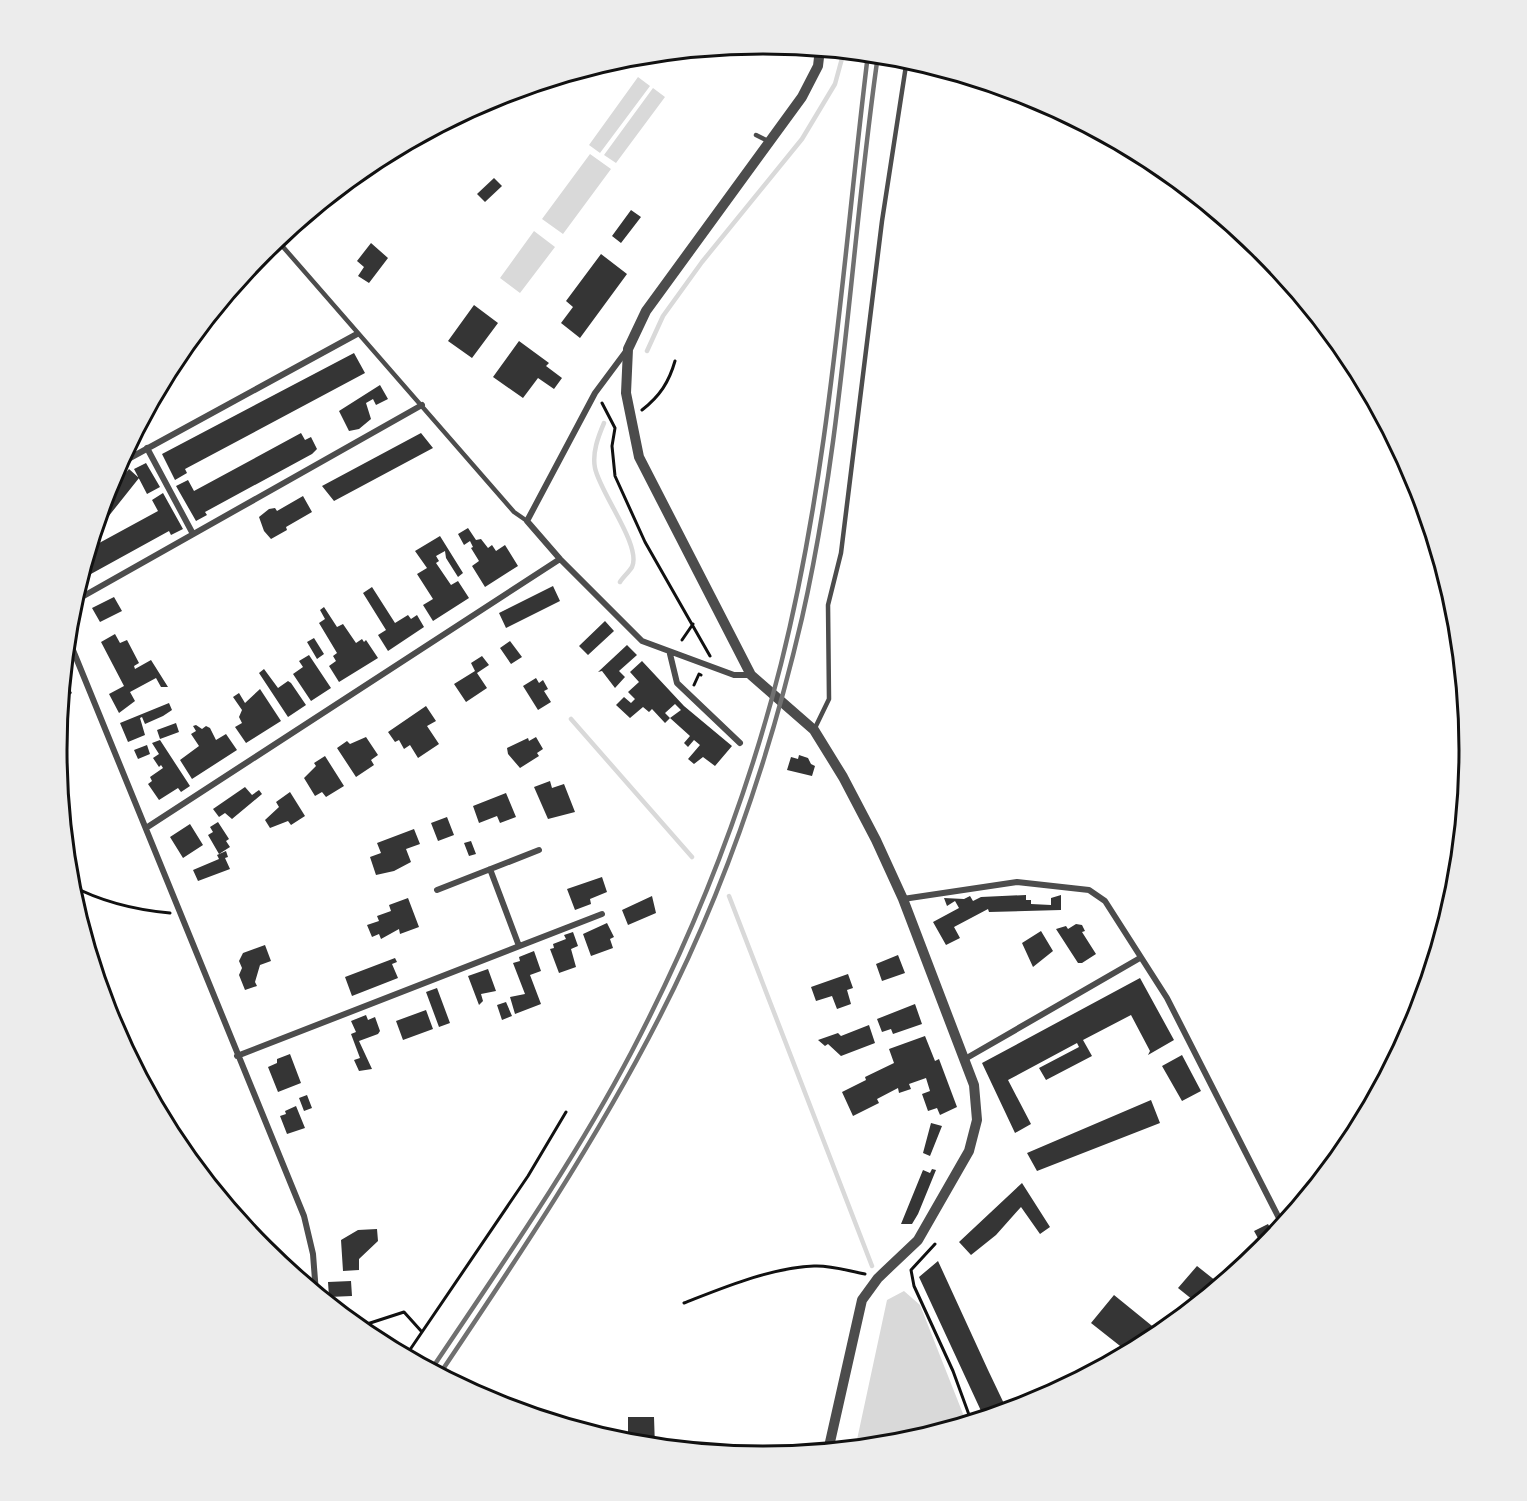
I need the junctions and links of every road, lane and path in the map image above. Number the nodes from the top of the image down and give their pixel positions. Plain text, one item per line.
1 (819, 56) edge
2 (906, 69) edge
3 (756, 135) dead end
4 (770, 142) junction
5 (283, 247) edge
6 (357, 334) junction
7 (628, 349) junction
8 (675, 361) dead end
9 (596, 393) junction
10 (422, 405) junction
11 (631, 418) junction
12 (147, 448) junction
13 (133, 456) edge
14 (527, 521) junction
15 (193, 534) junction
16 (560, 559) junction
17 (85, 595) edge
18 (693, 624) junction
19 (682, 640) dead end
20 (74, 653) edge
21 (670, 654) junction
22 (706, 666) junction
23 (754, 678) junction
24 (690, 696) junction
25 (814, 730) junction
26 (740, 743) dead end
27 (146, 828) junction
28 (539, 850) dead end
29 (490, 869) junction
30 (437, 890) dead end
31 (81, 891) edge
32 (903, 899) junction
33 (180, 914) junction
34 (602, 914) dead end
35 (519, 946) junction
36 (1140, 958) junction
37 (237, 1056) junction
38 (965, 1059) junction
39 (566, 1112) dead end
40 (1279, 1218) edge
41 (935, 1245) dead end
42 (878, 1278) junction
43 (315, 1283) edge
44 (684, 1303) dead end
45 (368, 1324) edge
46 (422, 1332) junction
47 (409, 1350) edge
48 (969, 1415) edge
49 (830, 1444) edge

1 - 4 street
2 - 25 lane
3 - 4 lane
4 - 7 street
5 - 6 lane
6 - 10 lane
6 - 12 street
7 - 9 street
7 - 11 street
8 - 11 path
9 - 14 street
9 - 18 path
10 - 14 lane
10 - 15 street
11 - 23 street
12 - 13 street
12 - 15 street
14 - 16 street
15 - 17 street
16 - 21 street
16 - 27 street
18 - 19 path
18 - 22 path
20 - 27 street
21 - 22 street
21 - 24 street
22 - 23 street
22 - 24 path
23 - 25 street
24 - 26 street
25 - 32 street
27 - 33 street
28 - 29 street
29 - 30 street
29 - 35 street
31 - 33 path
32 - 36 street
32 - 38 street
33 - 37 street
34 - 35 street
35 - 37 street
36 - 38 street
36 - 40 street
37 - 43 street
38 - 42 street
39 - 46 path
41 - 48 path
42 - 44 path
42 - 49 street
45 - 46 path
46 - 47 path

